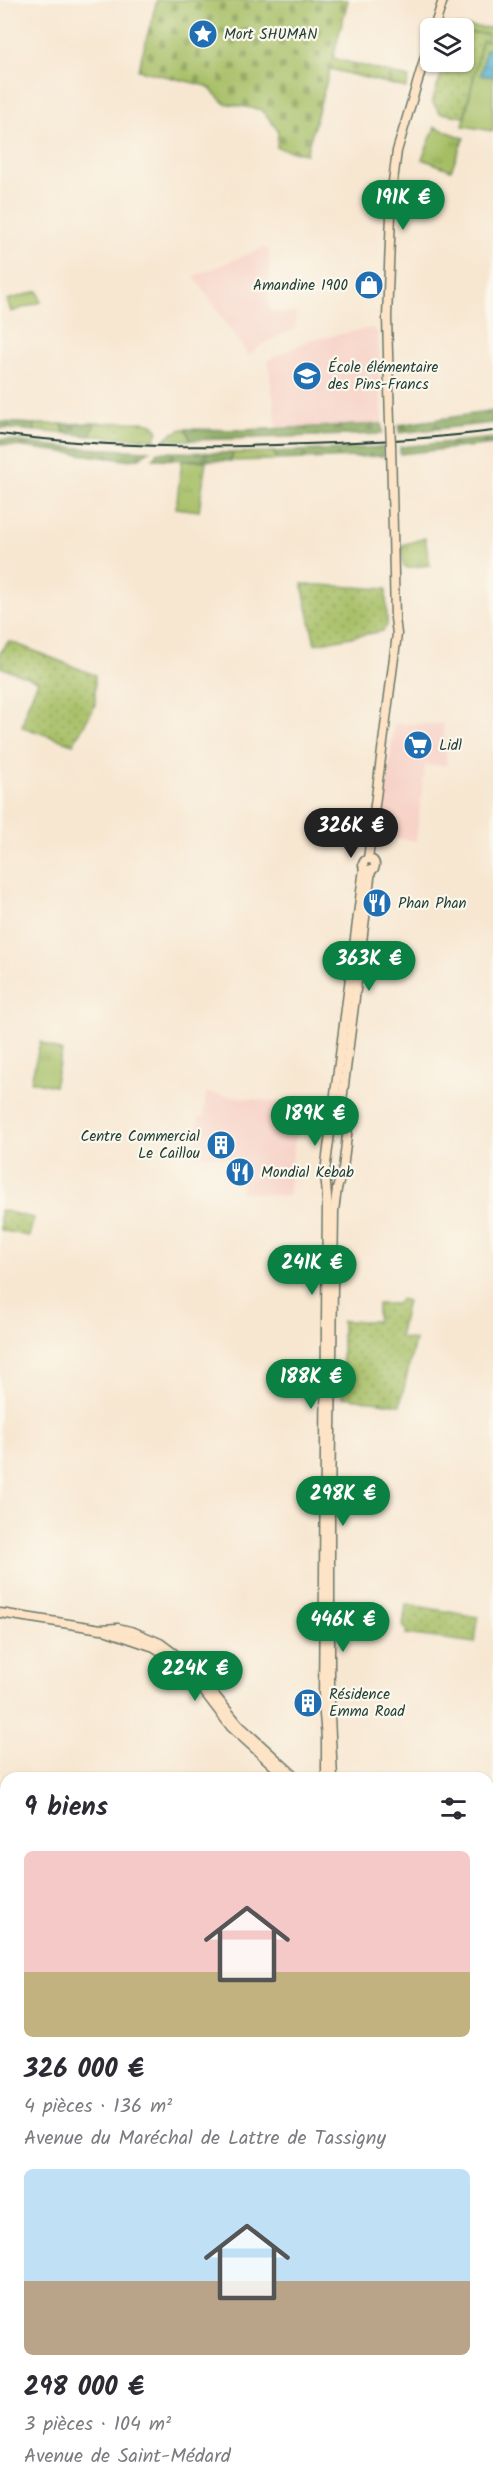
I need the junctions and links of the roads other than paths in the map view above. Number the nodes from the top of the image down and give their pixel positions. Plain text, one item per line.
1 (443, 0) edge
2 (437, 18) edge
3 (420, 72) edge
4 (337, 1107) junction
5 (328, 1397) junction
6 (328, 1464) junction
7 (1, 1612) edge
8 (101, 1629) junction
9 (280, 1772) edge
10 (290, 1772) edge
11 (326, 1772) edge
12 (333, 1772) edge

1 - 2 main road
3 - 4 main road, bridge
4 - 5 main road
4 - 5 main road
5 - 6 main road
6 - 11 main road
6 - 12 main road
7 - 8 main road
8 - 9 main road
8 - 10 main road

